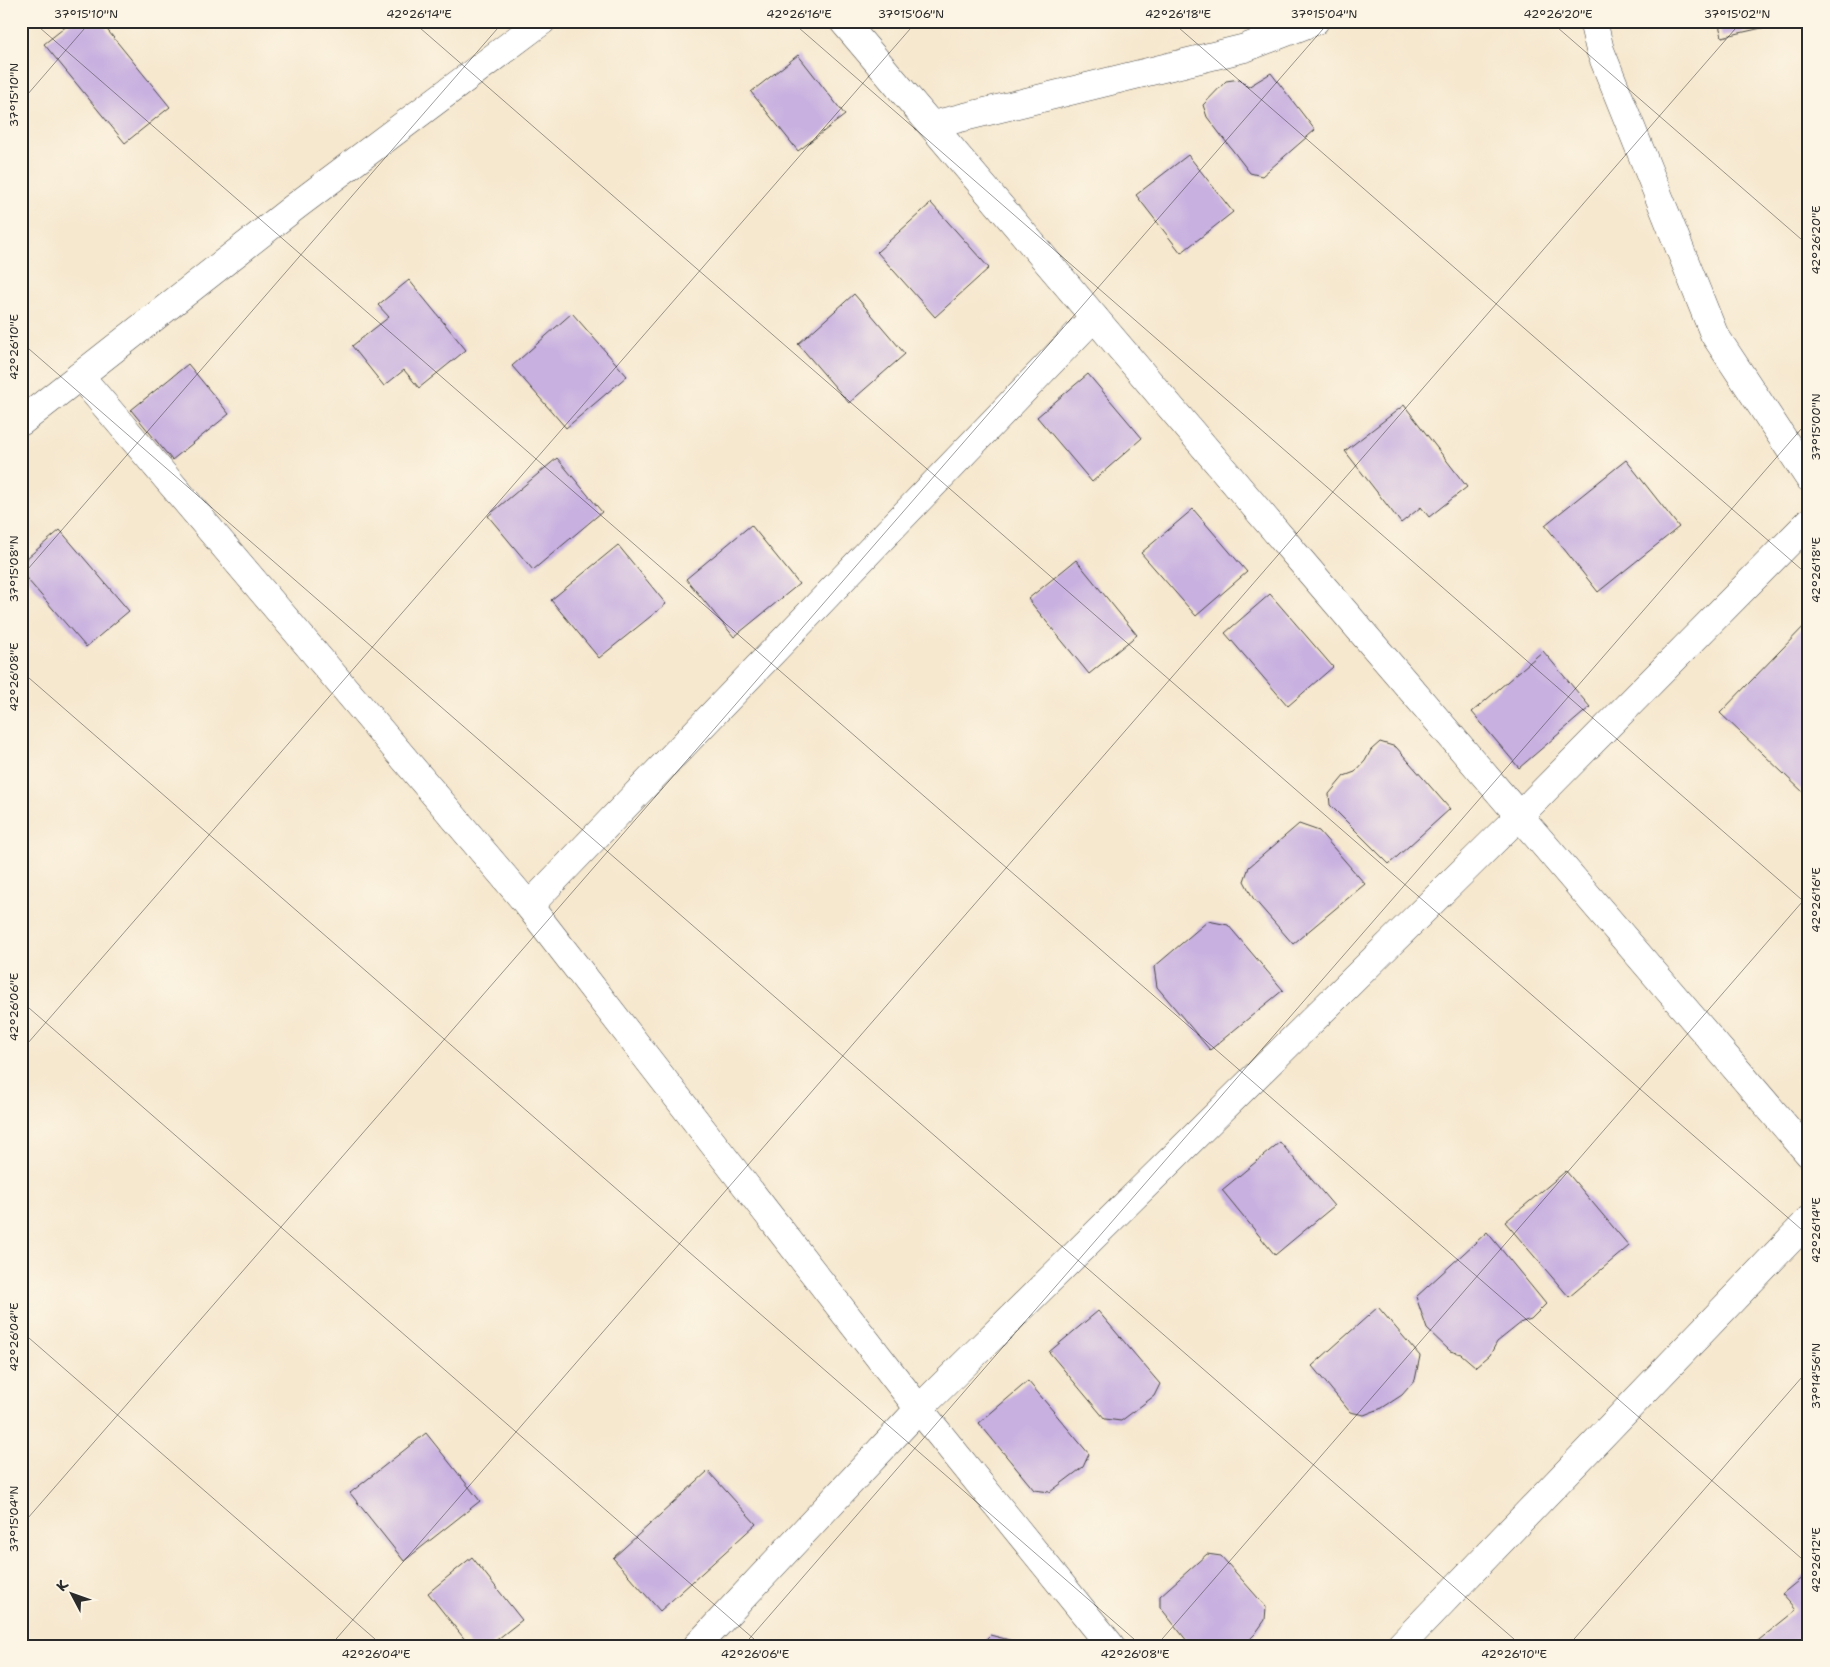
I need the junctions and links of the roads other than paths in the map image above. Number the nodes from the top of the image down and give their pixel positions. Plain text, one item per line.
1 (542, 21) edge
2 (844, 21) edge
3 (1315, 21) edge
4 (1593, 21) edge
5 (932, 125) junction
6 (1094, 317) junction
7 (80, 376) junction
8 (21, 422) edge
9 (1809, 478) edge
10 (1809, 522) edge
11 (1519, 816) junction
12 (529, 906) junction
13 (1809, 1154) edge
14 (1809, 1220) edge
15 (919, 1408) junction
16 (697, 1646) edge
17 (1111, 1646) edge
18 (1400, 1646) edge

1 - 7 street
2 - 5 street
3 - 5 street
4 - 9 street
5 - 6 street
6 - 11 street
6 - 12 street
7 - 8 street
7 - 12 street
10 - 11 street
11 - 13 street
11 - 15 street
12 - 15 street
14 - 18 street
15 - 16 street
15 - 17 street

